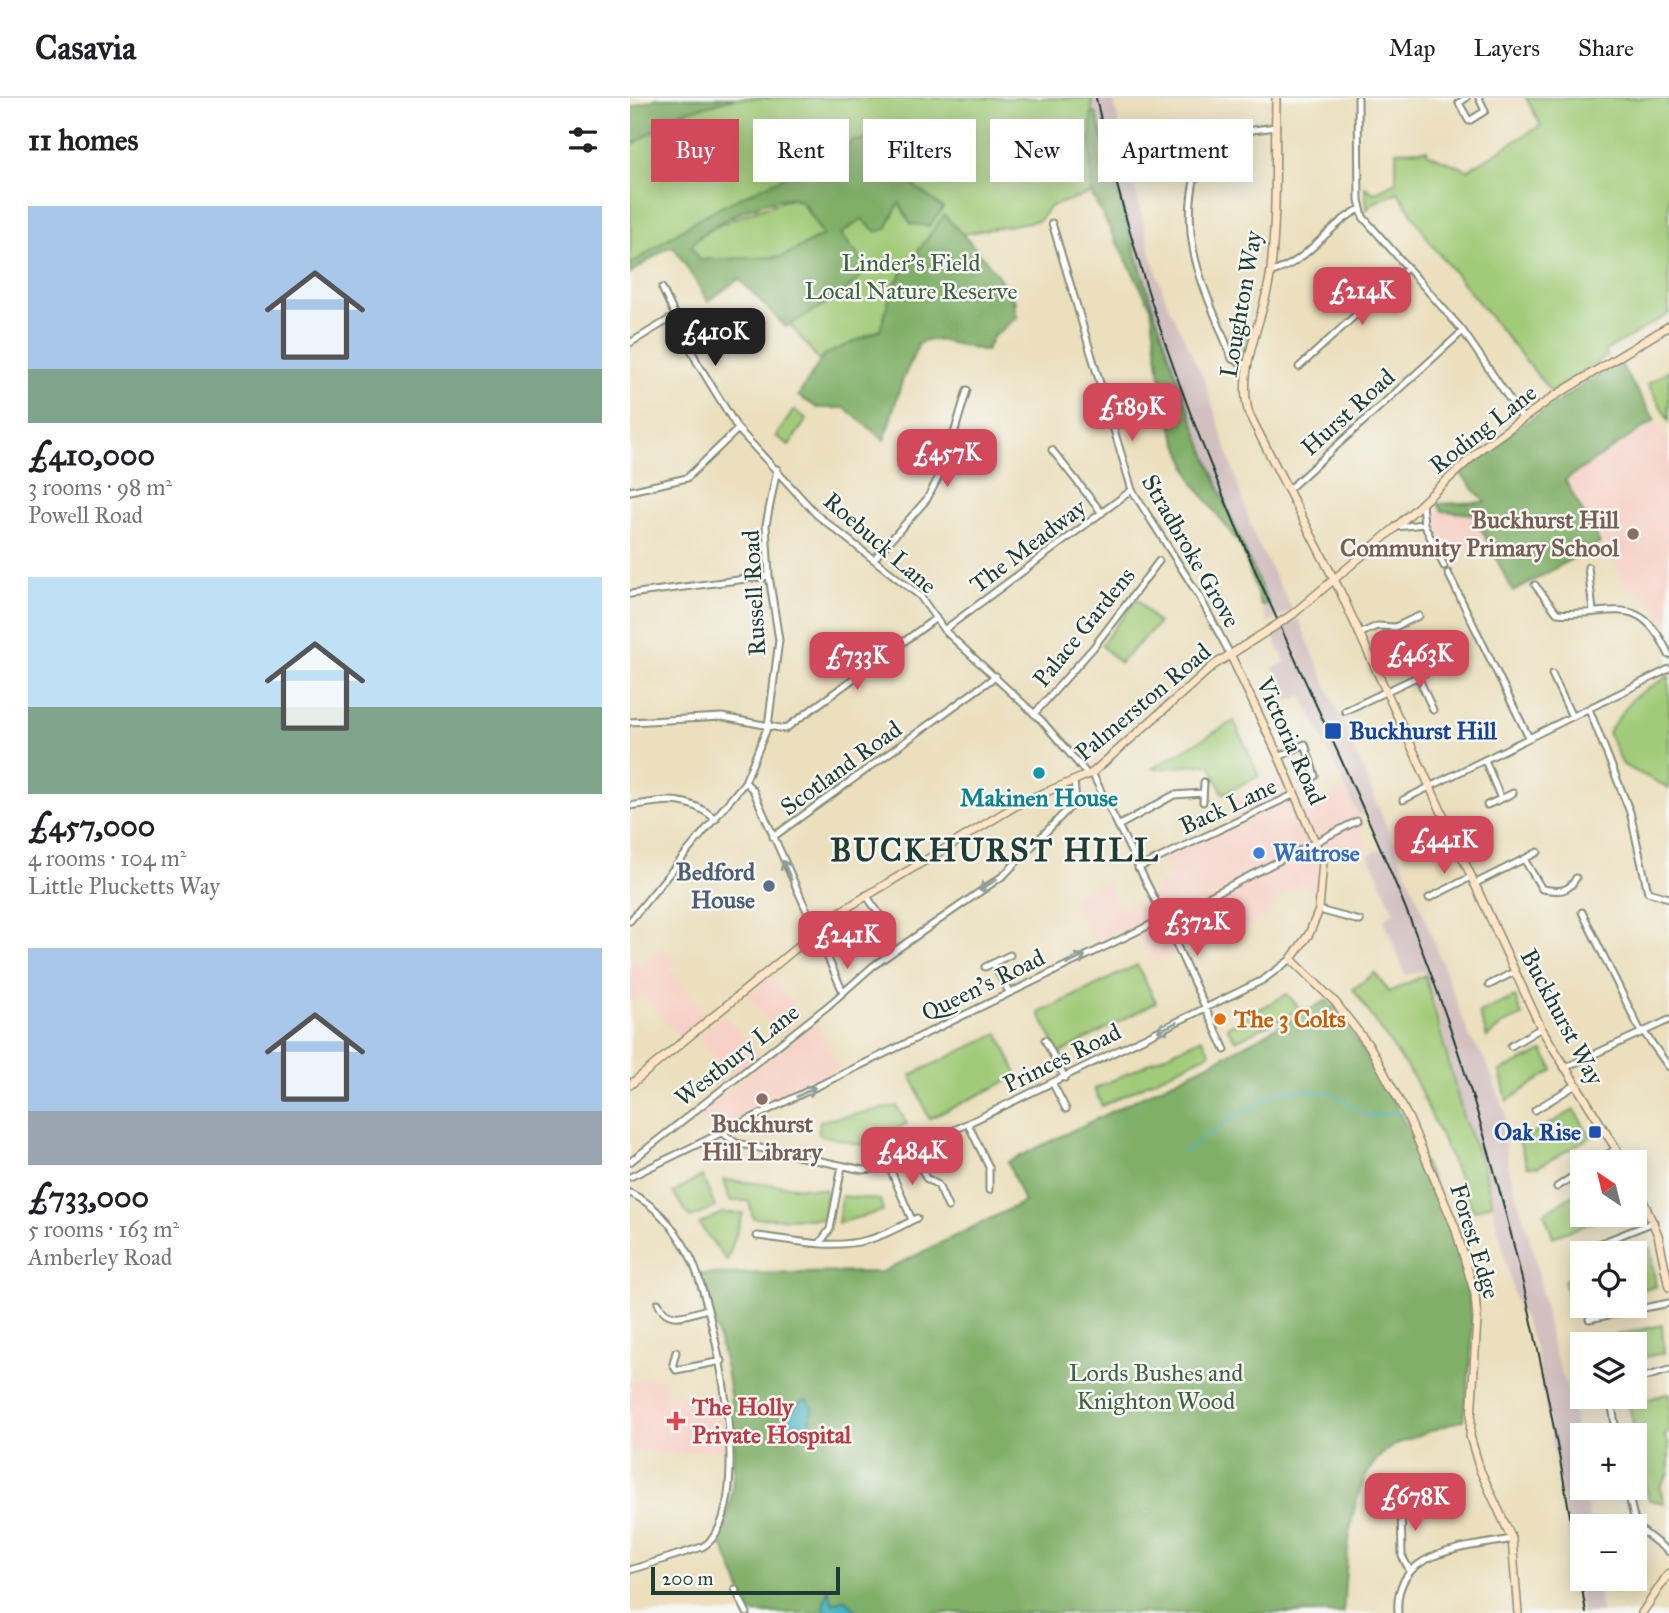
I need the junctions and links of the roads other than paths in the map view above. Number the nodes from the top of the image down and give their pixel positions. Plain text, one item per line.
1 (1276, 98) edge
2 (1358, 98) edge
3 (1466, 98) edge
4 (1479, 98) edge
5 (1276, 127) junction
6 (1253, 130) edge
7 (1194, 182) edge
8 (1360, 209) junction
9 (1052, 223) dead end
10 (1407, 268) junction
11 (1271, 272) junction
12 (662, 288) dead end
13 (675, 316) junction
14 (1669, 326) edge
15 (1463, 331) junction
16 (630, 343) edge
17 (1247, 365) junction
18 (1299, 367) dead end
19 (967, 390) dead end
20 (1523, 419) junction
21 (738, 429) junction
22 (1052, 450) dead end
23 (777, 469) junction
24 (1132, 490) junction
25 (1288, 490) junction
26 (630, 491) edge
27 (1422, 504) junction
28 (1102, 513) junction
29 (1424, 524) junction
30 (1396, 527) junction
31 (874, 559) junction
32 (1159, 561) dead end
33 (1444, 566) dead end
34 (1588, 567) dead end
35 (1448, 573) dead end
36 (769, 576) junction
37 (1334, 579) junction
38 (1535, 585) dead end
39 (630, 594) edge
40 (1551, 595) dead end
41 (1544, 599) junction
42 (1593, 611) junction
43 (1419, 616) dead end
44 (936, 618) junction
45 (1395, 627) junction
46 (944, 630) junction
47 (1359, 634) junction
48 (1397, 636) dead end
49 (1230, 654) junction
50 (1669, 655) edge
51 (1411, 661) dead end
52 (1442, 664) dead end
53 (1669, 669) edge
54 (1552, 674) dead end
55 (996, 676) junction
56 (1417, 677) junction
57 (1386, 692) junction
58 (1589, 709) junction
59 (1433, 710) dead end
60 (1034, 714) junction
61 (1572, 717) junction
62 (1354, 718) dead end
63 (630, 722) edge
64 (768, 726) junction
65 (1529, 738) junction
66 (1279, 757) junction
67 (1485, 760) junction
68 (1090, 774) junction
69 (1315, 776) dead end
70 (1074, 781) junction
71 (745, 782) junction
72 (1204, 782) dead end
73 (1429, 787) junction
74 (1203, 793) junction
75 (1513, 793) dead end
76 (1295, 794) junction
77 (1501, 799) junction
78 (1403, 800) dead end
79 (1203, 802) dead end
80 (1488, 805) dead end
81 (630, 806) edge
82 (716, 819) junction
83 (1355, 822) dead end
84 (1118, 825) junction
85 (772, 837) junction
86 (1315, 844) junction
87 (1538, 852) dead end
88 (1524, 859) junction
89 (1138, 868) junction
90 (1576, 878) dead end
91 (1473, 881) junction
92 (866, 895) junction
93 (1429, 898) dead end
94 (1669, 898) edge
95 (1319, 910) junction
96 (1581, 912) dead end
97 (882, 918) dead end
98 (1164, 918) junction
99 (630, 921) edge
100 (1360, 921) dead end
101 (815, 932) junction
102 (1010, 955) dead end
103 (1291, 959) junction
104 (993, 964) junction
105 (985, 967) dead end
106 (1514, 972) junction
107 (1489, 985) dead end
108 (843, 992) junction
109 (1009, 992) junction
110 (1205, 1009) junction
111 (1669, 1020) edge
112 (1541, 1028) junction
113 (1642, 1031) junction
114 (1045, 1040) dead end
115 (1511, 1046) dead end
116 (1225, 1050) dead end
117 (1669, 1067) edge
118 (1564, 1068) junction
119 (1065, 1078) junction
120 (1053, 1084) junction
121 (630, 1085) edge
122 (1574, 1086) junction
123 (1066, 1109) dead end
124 (1535, 1110) dead end
125 (968, 1124) junction
126 (723, 1133) junction
127 (1615, 1149) edge
128 (913, 1151) junction
129 (630, 1162) edge
130 (888, 1164) junction
131 (842, 1166) junction
132 (630, 1177) edge
133 (1570, 1178) edge
134 (1557, 1187) dead end
135 (989, 1190) dead end
136 (630, 1193) edge
137 (948, 1207) dead end
138 (1647, 1207) edge
139 (1654, 1222) junction
140 (757, 1236) dead end
141 (1606, 1241) edge
142 (820, 1243) junction
143 (1669, 1287) edge
144 (658, 1303) dead end
145 (1669, 1303) edge
146 (707, 1309) junction
147 (1589, 1319) dead end
148 (676, 1352) dead end
149 (722, 1361) junction
150 (1669, 1370) edge
151 (1647, 1376) edge
152 (1630, 1500) edge
153 (1401, 1503) dead end
154 (1513, 1539) junction
155 (1669, 1552) edge
156 (1409, 1569) junction
157 (630, 1570) edge
158 (1669, 1573) edge
159 (735, 1590) dead end
160 (747, 1613) edge
161 (1398, 1613) edge
162 (1518, 1613) edge
163 (1642, 1613) edge

1 - 5 street, Loughton Way
2 - 8 street
3 - 4 street
5 - 6 street
5 - 11 street, Loughton Way
7 - 17 street
8 - 10 street
8 - 11 street
9 - 24 street, Stradbroke Grove
10 - 15 street
10 - 18 street
11 - 17 street, Loughton Way
12 - 13 street, Roebuck Lane
13 - 16 street
13 - 21 street, Roebuck Lane
14 - 20 street, Roding Lane
15 - 20 street
15 - 25 street, Hurst Road
17 - 25 street, Loughton Way
19 - 31 street
20 - 27 street, Roding Lane
21 - 23 street, Roebuck Lane
21 - 26 street
22 - 28 street
23 - 31 street, Roebuck Lane
23 - 36 street, Russell Road
24 - 28 street, The Meadway
24 - 49 street, Stradbroke Grove
25 - 37 street, Loughton Way
27 - 29 street
27 - 30 street, Roding Lane
28 - 46 street, The Meadway
29 - 30 street
29 - 33 street
30 - 37 street, Roding Lane
31 - 44 street, Roebuck Lane
32 - 60 street, Palace Gardens
34 - 42 street
35 - 65 street
36 - 39 street
36 - 64 street, Russell Road
37 - 47 street, Loughton Way
37 - 49 street, Palmerston Road, bridge
38 - 41 street
40 - 41 street
41 - 42 street
42 - 50 street
43 - 45 street
44 - 46 street, Roebuck Lane
44 - 64 street
45 - 47 street
45 - 48 street
46 - 55 street, Roebuck Lane
47 - 57 street, Loughton Way
49 - 66 street, Victoria Road
49 - 68 street, Palmerston Road
51 - 56 street
52 - 56 street
53 - 58 street
54 - 61 street
55 - 60 street, Roebuck Lane
55 - 85 street, Scotland Road
56 - 57 street
56 - 59 street
57 - 62 street
57 - 73 street, Buckhurst Way
58 - 61 street
58 - 94 street
60 - 68 street, Roebuck Lane
61 - 65 street
63 - 64 street
64 - 71 street, Russell Road
65 - 67 street
66 - 69 street
66 - 76 street, Victoria Road
67 - 73 street
67 - 77 street
68 - 70 street, Palmerston Road
68 - 84 street, Roebuck Lane
70 - 92 street, Palmerston Road
70 -> 108 street, Westbury Lane
71 - 82 street, Russell Road
71 - 85 street
72 - 74 street
73 - 78 street
73 - 91 street, Buckhurst Way
74 - 79 street
74 - 84 street
75 - 77 street
76 - 86 street, Victoria Road
76 - 89 street, Back Lane
77 - 80 street
81 - 82 street
82 - 99 street, Russell Road
83 - 86 street, Queen's Road
84 - 89 street, Roebuck Lane
101 -> 85 street
86 - 95 street, Princes Road
86 - 98 street, Queen's Road
87 - 88 street
88 - 90 street
88 - 91 street
89 - 98 street, Roebuck Lane
91 - 93 street
91 - 106 street, Buckhurst Way
92 - 97 street
92 - 101 street, Palmerston Road
95 - 100 street
95 - 103 street, Princes Road
96 - 113 street
109 -> 98 street, Queen's Road
98 - 110 street, Roebuck Lane
101 - 108 street
101 - 121 street, Palmerston Road
102 - 104 street
103 - 110 street, Princes Road
103 - 154 street, Forest Edge
104 - 105 street
104 - 109 street
106 - 107 street
106 - 112 street, Buckhurst Way
108 - 129 street, Westbury Lane
126 -> 109 street, Queen's Road
110 - 116 street, Roebuck Lane
110 -> 119 street, Princes Road
111 - 113 street
112 - 115 street
112 - 118 street, Buckhurst Way
113 - 117 street
113 - 118 street
114 - 119 street
118 - 122 street, Buckhurst Way
119 - 120 street, Princes Road
120 - 123 street
120 - 125 street, Princes Road
122 - 124 street
122 - 127 street, Buckhurst Way
125 - 128 street, Princes Road
125 - 135 street
126 - 131 street, Princes Road
126 - 132 street, Queen's Road
128 - 130 street, Princes Road
128 - 137 street
130 - 131 street, Princes Road
130 - 142 street
131 - 142 street
133 - 134 street
136 - 146 street
138 - 139 street
139 - 141 street
139 - 143 street
140 - 142 street
144 - 146 street
145 - 147 street
146 - 149 street
148 - 149 street
149 - 157 street
150 - 151 street
152 - 155 street
153 - 156 street
154 - 156 street
154 - 162 street, Forest Edge
156 - 161 street
158 - 163 street
159 - 160 street

